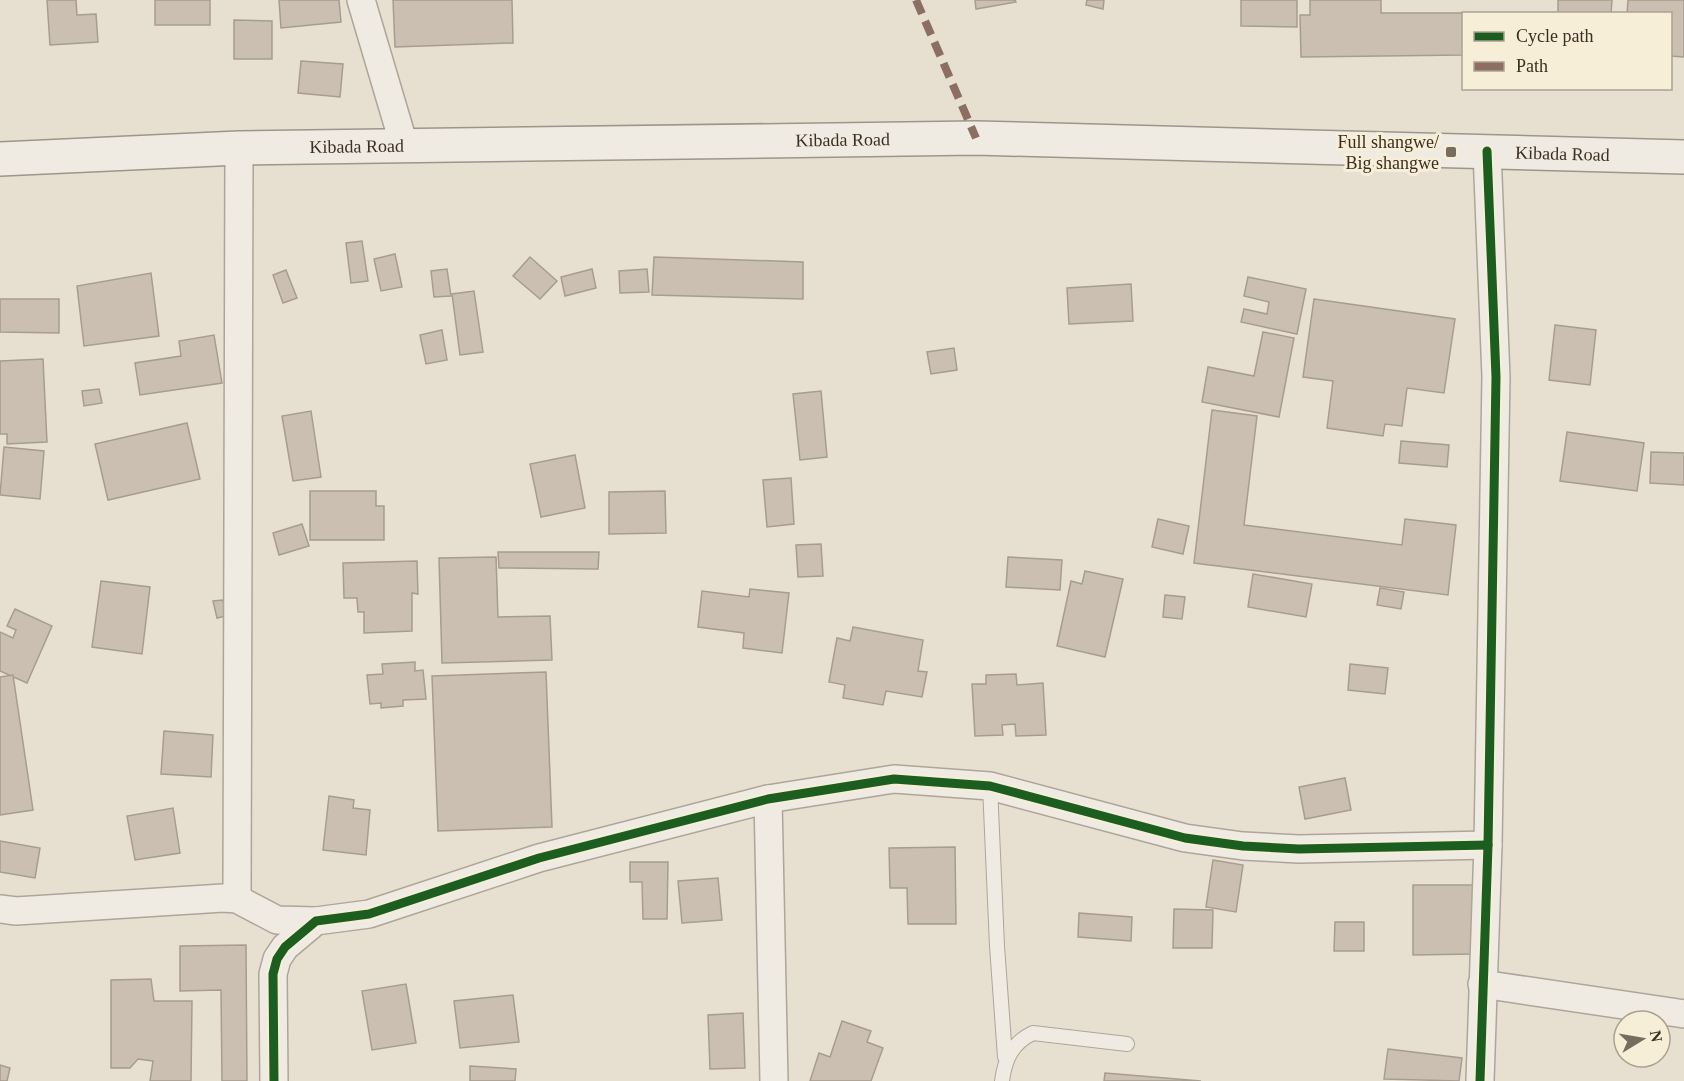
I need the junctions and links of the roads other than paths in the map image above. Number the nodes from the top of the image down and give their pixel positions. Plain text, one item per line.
1 (361, 0) edge
2 (404, 146) junction
3 (239, 148) junction
4 (1487, 151) junction
5 (1684, 157) edge
6 (0, 159) edge
7 (990, 786) junction
8 (768, 799) junction
9 (1488, 845) junction
10 (237, 899) junction
11 (0, 909) edge
12 (316, 921) junction
13 (1482, 984) junction
14 (1684, 1014) edge
15 (1127, 1044) dead end
16 (1005, 1058) junction
17 (274, 1081) edge
18 (774, 1081) edge
19 (1002, 1081) edge
20 (1480, 1081) edge

1 - 2 street
2 - 3 main road, Kibada Road
2 - 4 main road, Kibada Road
3 - 6 main road, Kibada Road
3 - 10 street
4 - 5 main road, Kibada Road
4 - 9 street
7 - 8 street
7 - 9 street
7 - 16 lane
8 - 12 street
8 - 18 street
9 - 13 street
10 - 11 street
10 - 12 street
12 - 17 street
13 - 14 street
13 - 20 street
15 - 16 lane
16 - 19 lane

